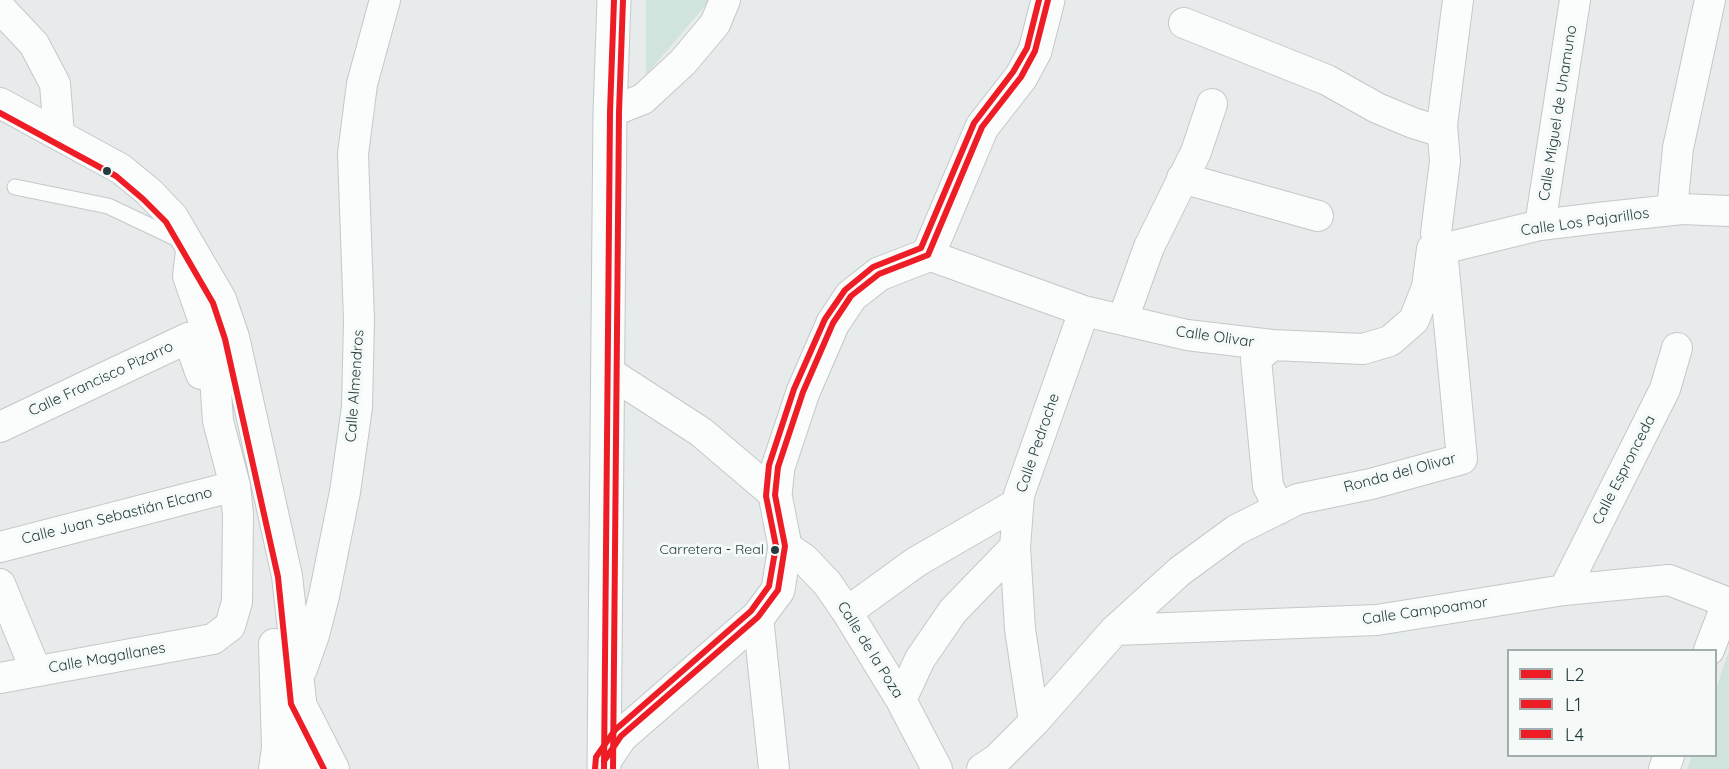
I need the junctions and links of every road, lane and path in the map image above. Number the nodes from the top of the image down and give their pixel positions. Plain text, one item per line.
1 (384, 0) edge
2 (615, 0) edge
3 (725, 0) edge
4 (1048, 0) edge
5 (1458, 0) edge
6 (1575, 0) edge
7 (1710, 0) edge
8 (0, 8) edge
9 (1184, 23) dead end
10 (0, 104) edge
11 (1212, 104) dead end
12 (610, 112) junction
13 (1442, 132) junction
14 (59, 135) junction
15 (1182, 178) junction
16 (15, 187) dead end
17 (1672, 210) junction
18 (1729, 211) edge
19 (1318, 216) dead end
20 (1540, 225) junction
21 (1439, 241) junction
22 (192, 246) junction
23 (928, 255) junction
24 (1084, 311) junction
25 (1123, 319) junction
26 (1272, 345) junction
27 (1677, 348) dead end
28 (610, 373) junction
29 (218, 421) junction
30 (0, 427) edge
31 (235, 486) junction
32 (775, 495) junction
33 (1018, 503) junction
34 (1279, 509) junction
35 (785, 546) junction
36 (0, 547) edge
37 (1015, 547) junction
38 (0, 584) edge
39 (1564, 590) junction
40 (1728, 603) edge
41 (848, 612) junction
42 (758, 617) junction
43 (1115, 630) junction
44 (274, 644) dead end
45 (1710, 649) edge
46 (36, 671) junction
47 (0, 678) edge
48 (299, 690) junction
49 (901, 699) junction
50 (1034, 722) junction
51 (604, 765) edge
52 (274, 769) edge
53 (301, 769) edge
54 (334, 769) edge
55 (774, 769) edge
56 (937, 769) edge
57 (982, 769) edge

1 - 48 street, Calle Almendros
2 - 12 street
3 - 12 street
4 - 23 street
5 - 13 street, Ronda del Olivar
6 - 20 street, Calle Miguel de Unamuno
7 - 17 street
8 - 14 street
9 - 13 street
10 - 14 street
11 - 15 street
12 - 28 street
13 - 21 street, Ronda del Olivar
14 - 22 street
15 - 19 street
15 - 25 street
16 - 22 lane
17 - 18 street, Calle Los Pajarillos
17 - 20 street, Calle Los Pajarillos
20 - 21 street, Calle Los Pajarillos
21 - 26 street, Calle Olivar
21 - 34 street, Ronda del Olivar
22 - 29 street
22 - 48 street
23 - 24 street, Calle Olivar
23 - 32 street
24 - 25 street, Calle Olivar
24 - 33 street, Calle Pedroche
25 - 26 street, Calle Olivar
26 - 34 street
27 - 39 street, Calle Espronceda
28 - 32 street
28 - 51 street
29 - 30 street, Calle Francisco Pizarro
29 - 31 street
31 - 36 street, Calle Juan Sebastián Elcano
31 - 46 street, Calle Magallanes
32 - 35 street
33 - 37 street, Calle Pedroche
33 - 41 street
34 - 43 street, Ronda del Olivar
35 - 41 street, Calle de la Poza
35 - 42 street
37 - 49 street
37 - 50 street, Calle Pedroche
38 - 46 street
39 - 40 street, Calle Campoamor
39 - 43 street, Calle Campoamor
40 - 45 street
41 - 49 street, Calle de la Poza
42 - 51 street
42 - 55 street
43 - 50 street, Ronda del Olivar
44 - 52 street
46 - 47 street, Calle Magallanes
48 - 53 street, Calle Almendros
48 - 54 street
49 - 56 street, Calle de la Poza
50 - 57 street, Ronda del Olivar

